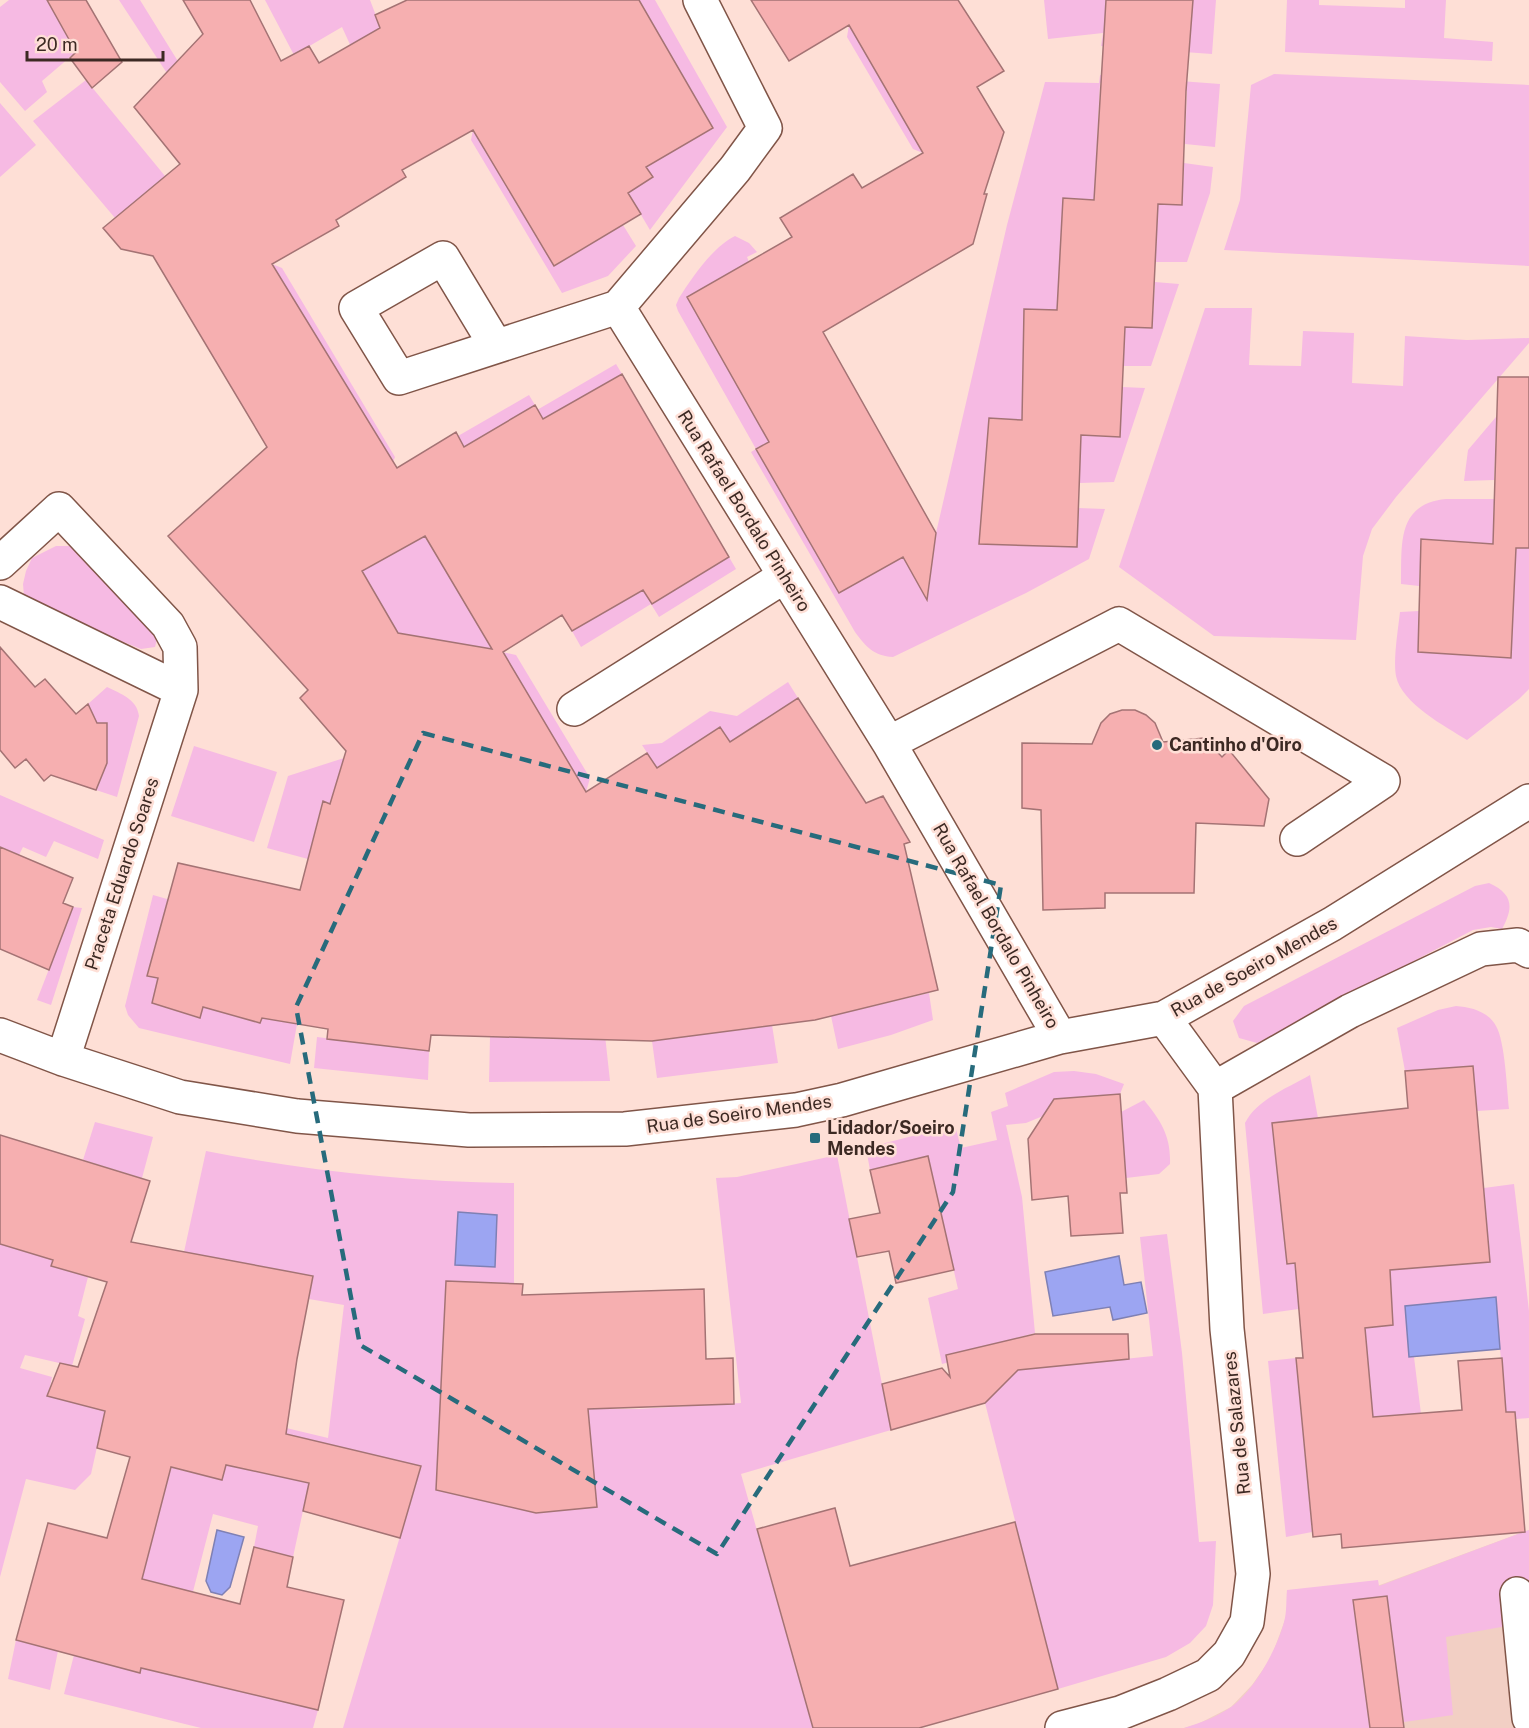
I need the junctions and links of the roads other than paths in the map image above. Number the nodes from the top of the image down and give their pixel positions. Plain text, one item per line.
1 (700, 0) edge
2 (618, 307) junction
3 (496, 346) dead end
4 (0, 563) edge
5 (785, 576) junction
6 (0, 602) edge
7 (181, 690) junction
8 (574, 709) dead end
9 (889, 743) junction
10 (1529, 801) edge
11 (1297, 839) dead end
12 (1529, 951) edge
13 (1164, 1018) junction
14 (0, 1035) edge
15 (1060, 1037) junction
16 (63, 1059) junction
17 (1215, 1088) junction
18 (1517, 1594) dead end
19 (1529, 1718) edge
20 (1123, 1720) edge
21 (1062, 1728) edge

1 - 2 street
2 - 3 street
2 - 5 street, Rua Rafael Bordalo Pinheiro
4 - 7 street, Praceta Eduardo Soares
5 - 8 street
5 - 9 street, Rua Rafael Bordalo Pinheiro
6 - 7 street
7 - 16 street, Praceta Eduardo Soares
9 - 11 street
9 - 15 street, Rua Rafael Bordalo Pinheiro
10 - 13 street, Rua de Soeiro Mendes
12 - 17 street
13 - 15 street, Rua de Soeiro Mendes
13 - 17 street
14 - 16 street, Rua de Soeiro Mendes
15 - 16 street, Rua de Soeiro Mendes
17 - 20 street, Rua de Salazares
18 - 19 street
20 - 21 street, Rua de Salazares

